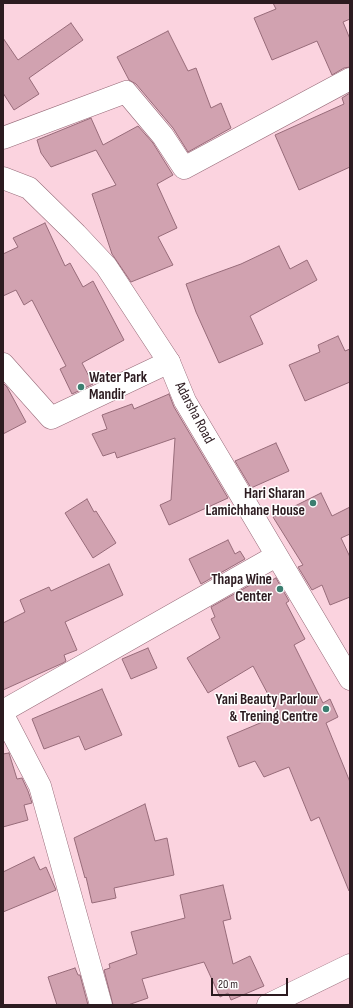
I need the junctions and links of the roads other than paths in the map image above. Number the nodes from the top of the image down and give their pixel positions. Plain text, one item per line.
1 (350, 79) edge
2 (3, 138) edge
3 (3, 178) edge
4 (169, 362) junction
5 (3, 364) edge
6 (276, 556) junction
7 (350, 680) edge
8 (3, 711) edge
9 (3, 714) edge
10 (350, 965) edge
11 (101, 1005) edge
12 (268, 1005) edge

1 - 2 street
3 - 4 street, Adarsha Road
4 - 5 street
4 - 6 street, Adarsha Road
6 - 7 street, Adarsha Road
6 - 8 street
9 - 11 street
10 - 12 street

